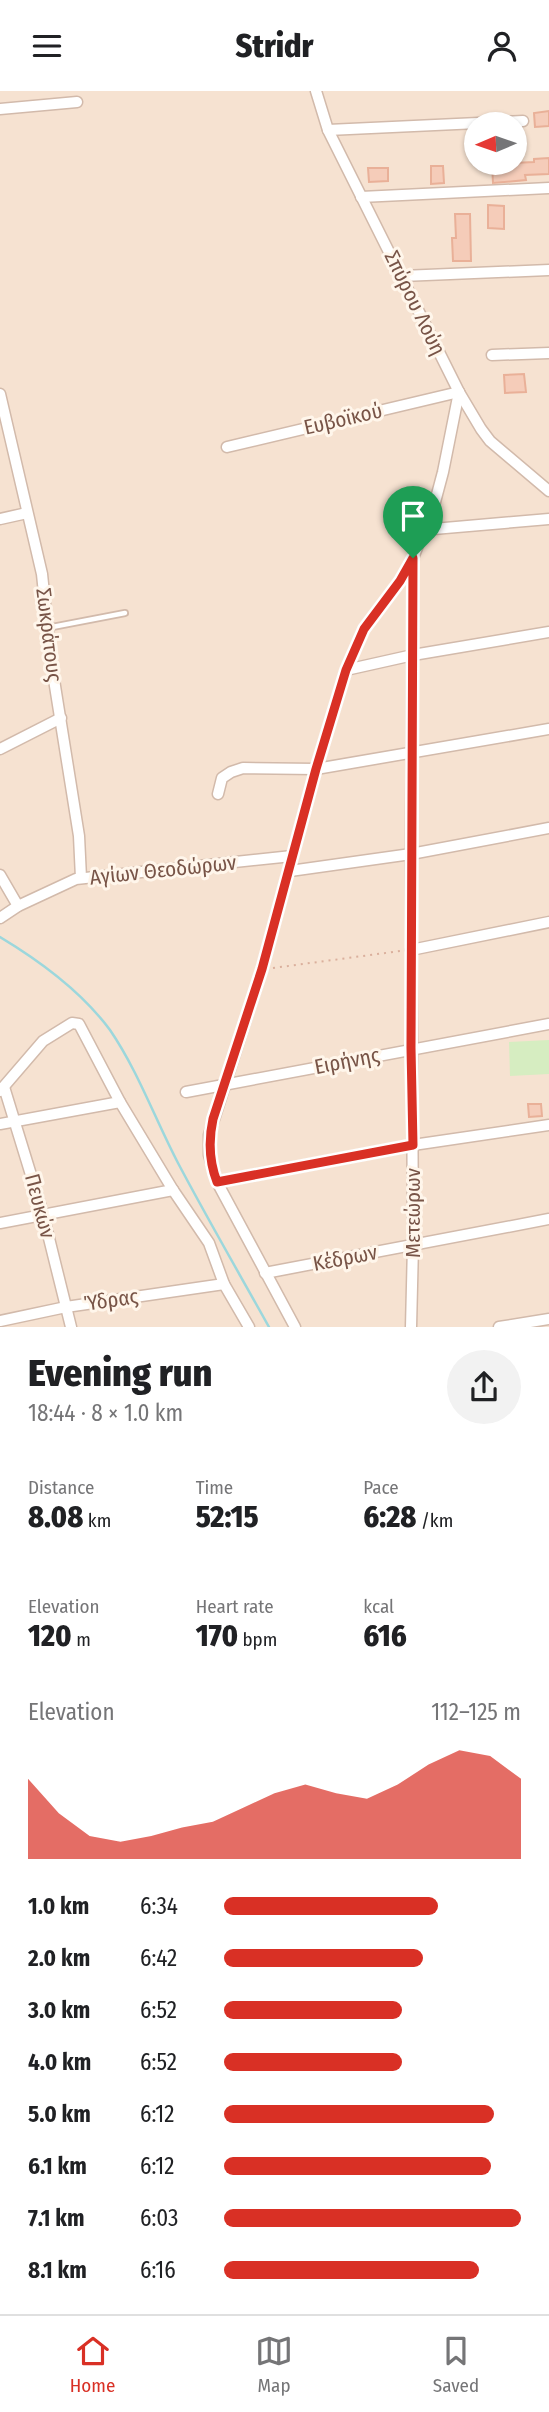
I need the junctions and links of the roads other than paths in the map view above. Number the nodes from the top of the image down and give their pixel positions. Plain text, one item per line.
1 (316, 91) edge
2 (77, 102) dead end
3 (0, 109) edge
4 (464, 124) edge
5 (328, 130) junction
6 (549, 188) edge
7 (361, 197) junction
8 (549, 270) edge
9 (402, 275) junction
10 (549, 353) edge
11 (492, 355) dead end
12 (459, 392) junction
13 (0, 394) edge
14 (227, 447) dead end
15 (549, 491) edge
16 (27, 513) junction
17 (0, 519) edge
18 (549, 519) edge
19 (422, 530) junction
20 (413, 558) junction
21 (125, 613) dead end
22 (46, 628) junction
23 (549, 632) edge
24 (413, 655) junction
25 (346, 670) junction
26 (61, 718) junction
27 (549, 729) edge
28 (0, 749) edge
29 (411, 752) junction
30 (316, 769) junction
31 (218, 794) dead end
32 (549, 828) edge
33 (411, 854) junction
34 (292, 856) junction
35 (290, 871) junction
36 (0, 875) edge
37 (81, 878) junction
38 (18, 906) junction
39 (0, 918) edge
40 (549, 922) edge
41 (411, 950) junction
42 (549, 1024) edge
43 (411, 1048) junction
44 (226, 1084) junction
45 (2, 1089) edge
46 (186, 1092) dead end
47 (120, 1102) junction
48 (17, 1122) junction
49 (0, 1124) edge
50 (549, 1125) edge
51 (413, 1145) junction
52 (217, 1182) junction
53 (173, 1190) junction
54 (43, 1215) junction
55 (549, 1219) edge
56 (0, 1223) edge
57 (413, 1245) junction
58 (265, 1273) junction
59 (223, 1284) junction
60 (66, 1307) junction
61 (549, 1319) edge
62 (0, 1321) edge
63 (71, 1327) edge
64 (249, 1327) edge
65 (295, 1327) edge
66 (411, 1327) edge
67 (499, 1327) edge

1 - 5 street, Σπύρου Λούη
2 - 3 street
4 - 5 street
5 - 7 street, Σπύρου Λούη
6 - 7 street
7 - 9 street, Σπύρου Λούη
8 - 9 street
9 - 12 street, Σπύρου Λούη
10 - 11 street
12 - 14 street, Ευβοϊκού
12 - 15 street, Σπύρου Λούη
12 - 19 street, Μετεώρων
13 - 16 street, Σωκράτους
16 - 17 street
16 - 22 street, Σωκράτους
18 - 19 street
19 - 20 street, Μετεώρων
20 - 24 street, Μετεώρων
20 - 25 street
21 - 22 lane
22 - 26 street, Σωκράτους
23 - 24 street
24 - 25 street
24 - 29 street, Μετεώρων
25 - 30 street
26 - 28 street
26 - 37 street, Σωκράτους
27 - 29 street
29 - 30 street
29 - 33 street, Μετεώρων
30 - 31 street
30 - 34 street
32 - 33 street
33 - 35 street
33 - 41 street, Μετεώρων
34 - 35 street
34 - 37 street, Αγίων Θεοδώρων
35 - 44 street
36 - 38 street
37 - 38 street, Αγίων Θεοδώρων
38 - 39 street, Αγίων Θεοδώρων
40 - 41 street
41 - 43 street, Μετεώρων
42 - 43 street, Ειρήνης
43 - 44 street, Ειρήνης
43 - 51 street, Μετεώρων
44 - 46 street, Ειρήνης
44 - 52 street
45 - 47 street
45 - 48 street, Πευκών
47 - 48 street
47 - 53 street
48 - 49 street
48 - 54 street, Πευκών
50 - 51 street
51 - 52 street
51 - 57 street, Μετεώρων
52 - 58 street
53 - 54 street
53 - 59 street
54 - 56 street
54 - 60 street, Πευκών
55 - 57 street, Κέδρων
57 - 58 street, Κέδρων
57 - 66 street, Μετεώρων
58 - 65 street
59 - 60 street, Ύδρας
59 - 64 street
60 - 62 street, Ύδρας
60 - 63 street, Πευκών
61 - 67 street

